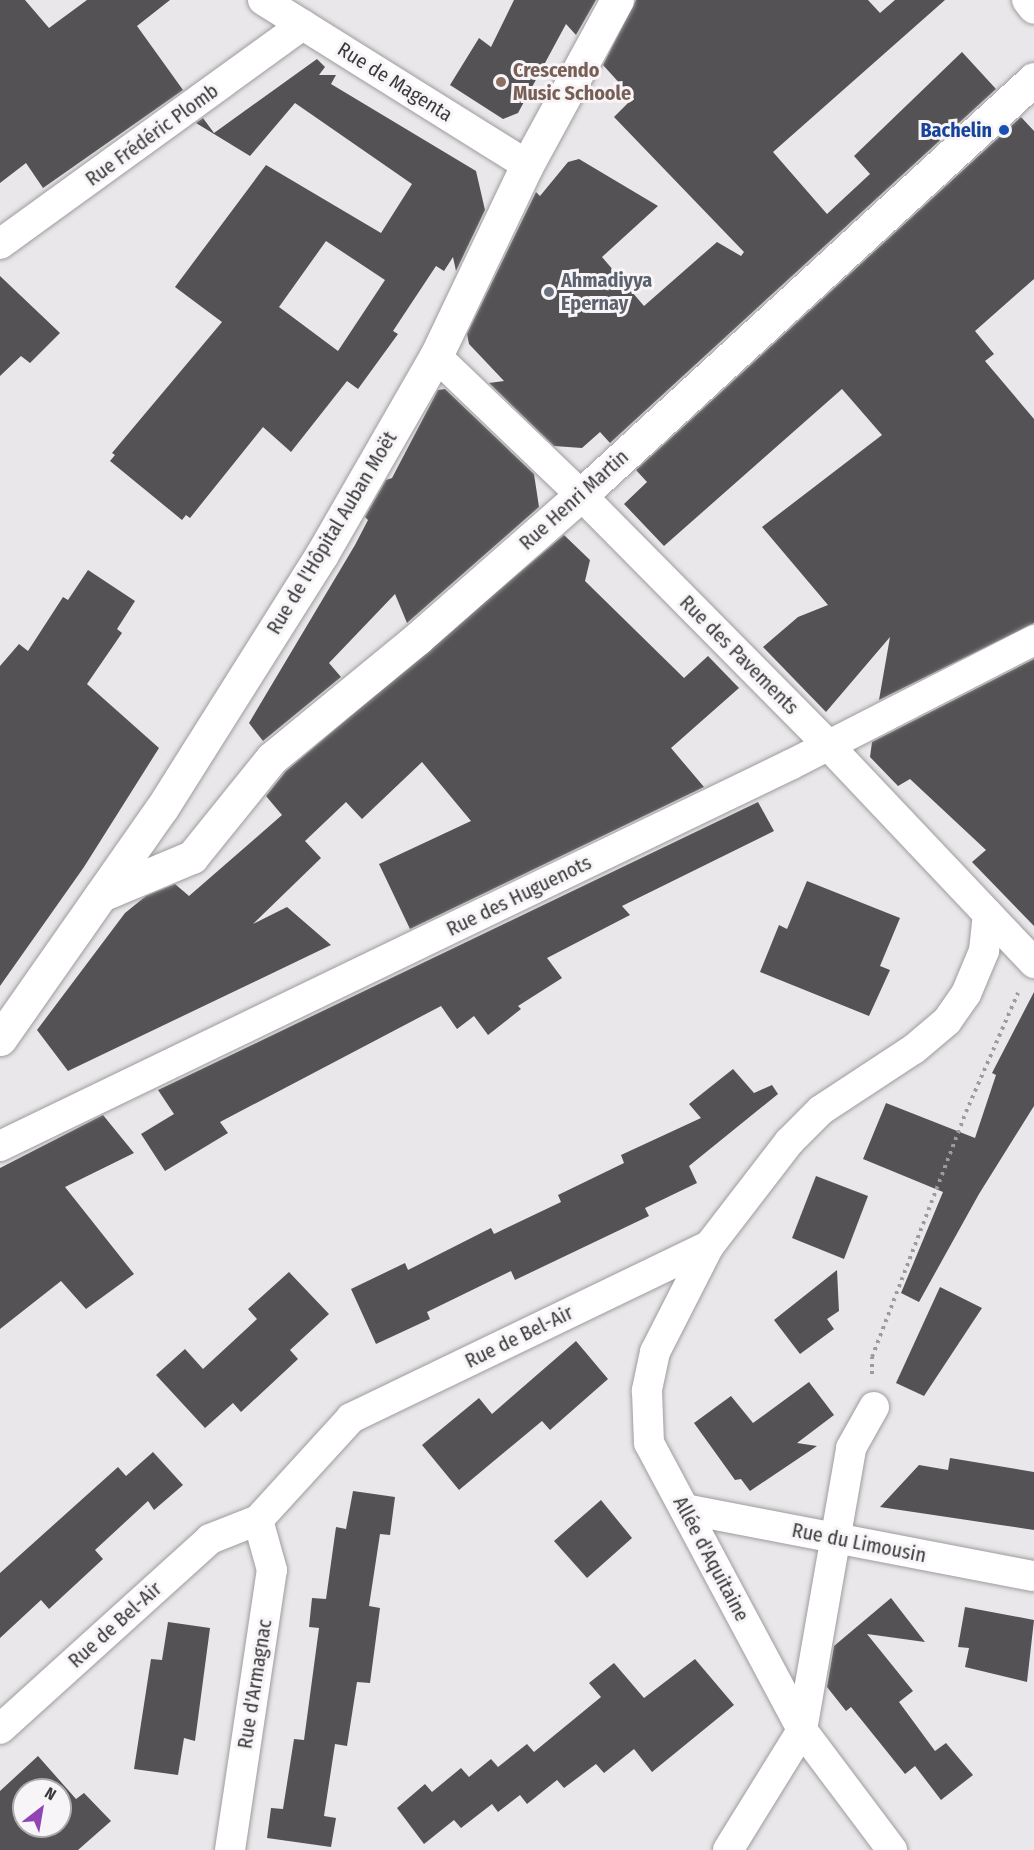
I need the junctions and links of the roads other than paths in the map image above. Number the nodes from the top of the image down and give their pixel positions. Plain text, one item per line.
1 (263, 0) edge
2 (617, 0) edge
3 (1027, 0) edge
4 (1034, 9) edge
5 (303, 25) junction
6 (1034, 79) edge
7 (527, 165) junction
8 (0, 244) edge
9 (436, 356) junction
10 (581, 495) junction
11 (1034, 640) edge
12 (829, 746) junction
13 (101, 895) junction
14 (988, 914) junction
15 (1027, 976) edge
16 (0, 1039) edge
17 (0, 1146) edge
18 (709, 1246) junction
19 (874, 1407) road end
20 (685, 1509) junction
21 (258, 1520) junction
22 (834, 1538) junction
23 (1034, 1576) edge
24 (0, 1729) edge
25 (802, 1730) junction
26 (230, 1850) edge
27 (728, 1850) edge
28 (892, 1850) edge

1 - 5 street, Rue de Magenta
2 - 7 main road, Rue de l'Hôpital Auban Moët
3 - 4 street
5 - 7 street, Rue de Magenta
5 - 8 street, Rue Frédéric Plomb
6 - 10 main road, Rue Henri Martin
7 - 9 main road, Rue de l'Hôpital Auban Moët
9 - 10 street, Rue des Pavements
9 - 13 main road, Rue de l'Hôpital Auban Moët
10 - 12 street, Rue des Pavements
10 - 13 main road, Rue Henri Martin
11 - 12 street, Rue des Huguenots
12 - 14 street, Rue des Pavements
12 - 17 street, Rue des Huguenots
13 - 16 main road, Rue de l'Hôpital Auban Moët
14 - 15 street, Rue des Pavements
14 - 18 street, Rue de Bel-Air
18 - 20 street, Allée d'Aquitaine
18 - 21 street, Rue de Bel-Air
19 - 22 street
20 - 22 street, Rue du Limousin
20 - 25 street, Allée d'Aquitaine
21 - 24 street, Rue de Bel-Air
21 - 26 street, Rue d'Armagnac
22 - 23 street, Rue du Limousin
22 - 25 street
25 - 27 street
25 - 28 street, Allée d'Aquitaine

